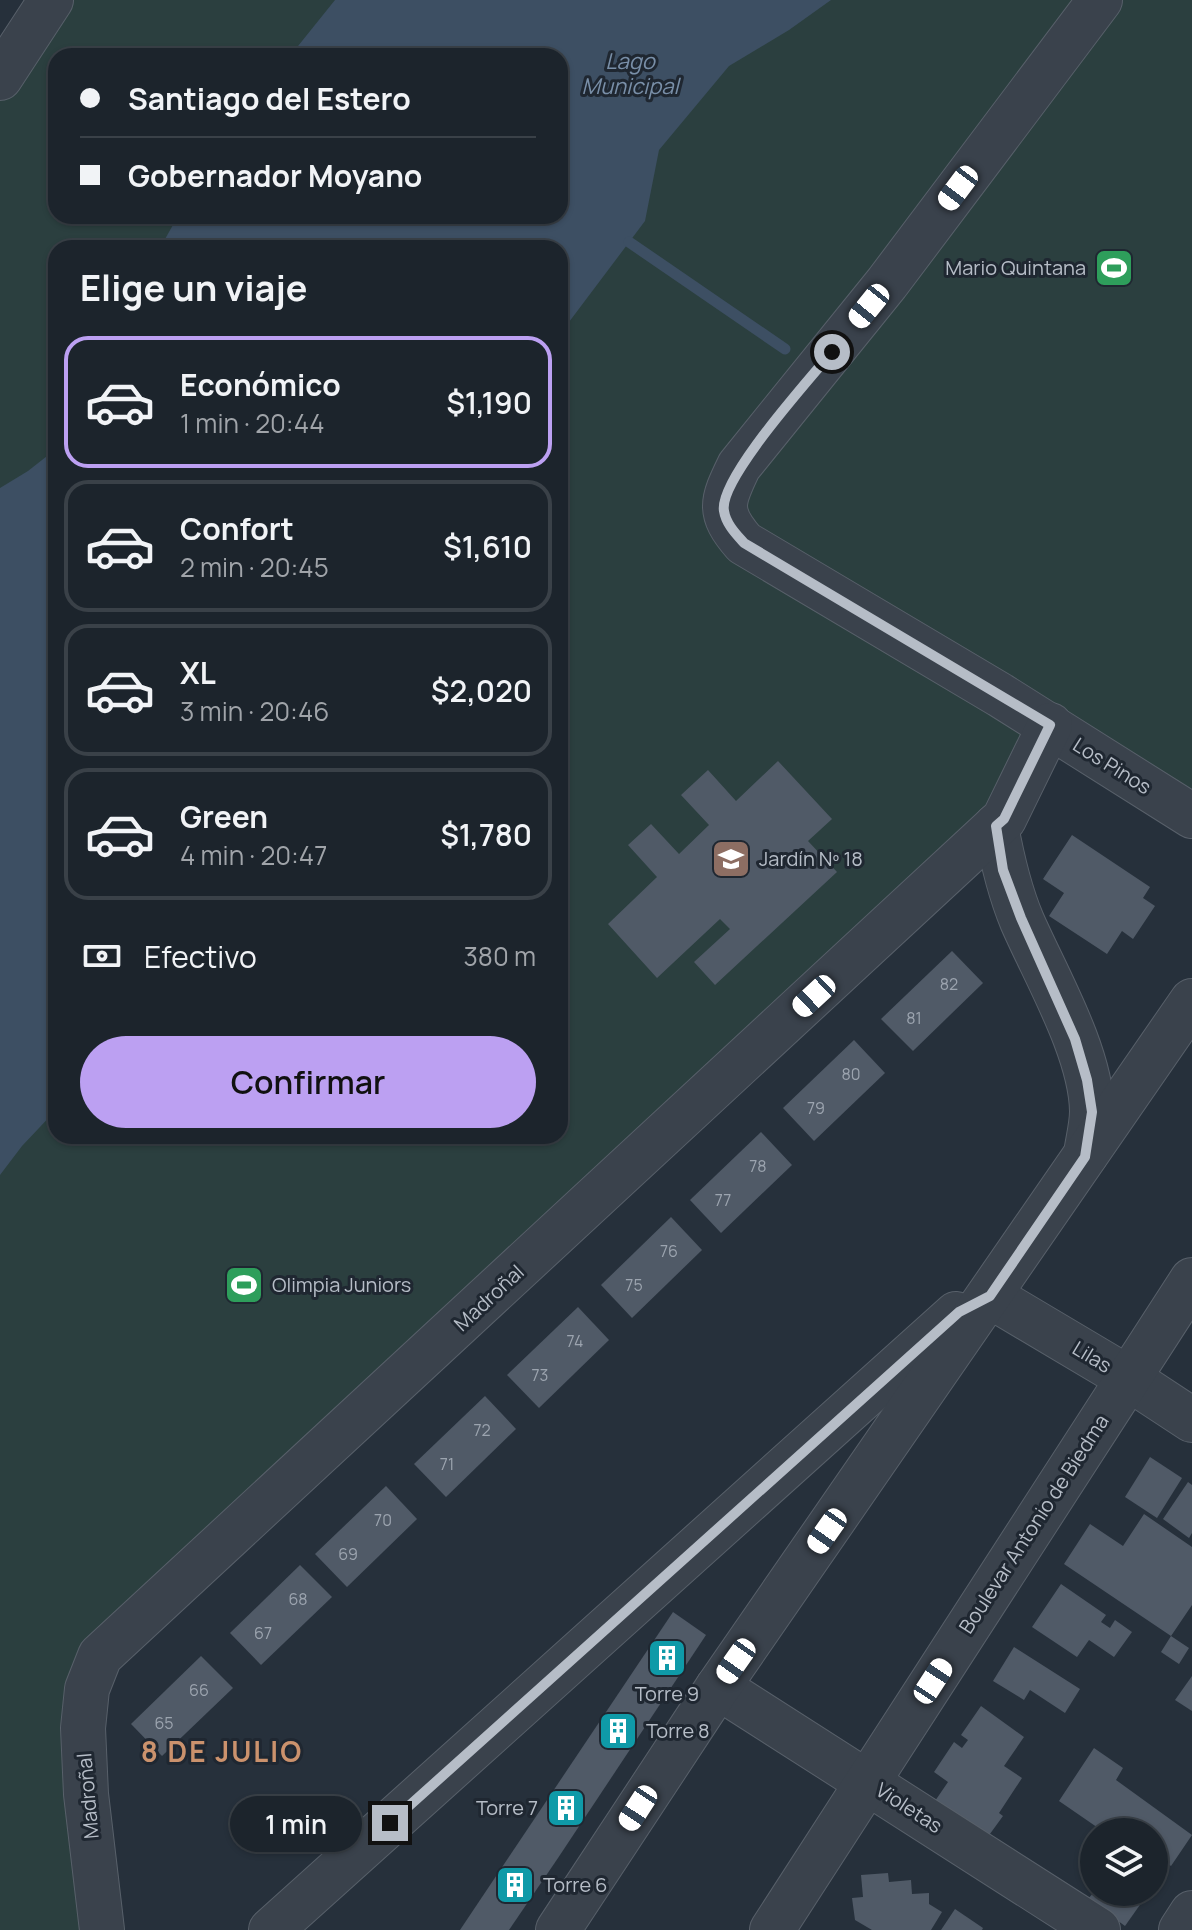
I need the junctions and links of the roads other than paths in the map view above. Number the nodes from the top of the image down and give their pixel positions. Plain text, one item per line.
1 (51, 0) edge
2 (1100, 0) edge
3 (0, 78) edge
4 (1050, 725) junction
5 (1192, 816) edge
6 (996, 826) junction
7 (1192, 1001) edge
8 (1085, 1157) junction
9 (1192, 1280) edge
10 (990, 1296) junction
11 (1128, 1378) junction
12 (1192, 1420) edge
13 (718, 1687) junction
14 (869, 1782) junction
15 (1192, 1913) edge
16 (102, 1930) edge
17 (271, 1930) edge
18 (558, 1930) edge
19 (772, 1930) edge
20 (1098, 1930) edge
21 (1181, 1930) edge

1 - 3 street
2 - 4 street, Los Pinos
4 - 5 street, Los Pinos
4 - 6 street, Madroñal
6 - 8 street
6 - 16 street, Madroñal
7 - 8 street
8 - 10 street
9 - 11 street, Boulevar Antonio de Biedma
10 - 11 street, Lilas
10 - 13 street
10 - 17 street
11 - 12 street, Lilas
11 - 14 street, Boulevar Antonio de Biedma
13 - 14 street, Violetas
13 - 18 street
14 - 19 street, Boulevar Antonio de Biedma
14 - 20 street, Violetas
15 - 21 street

